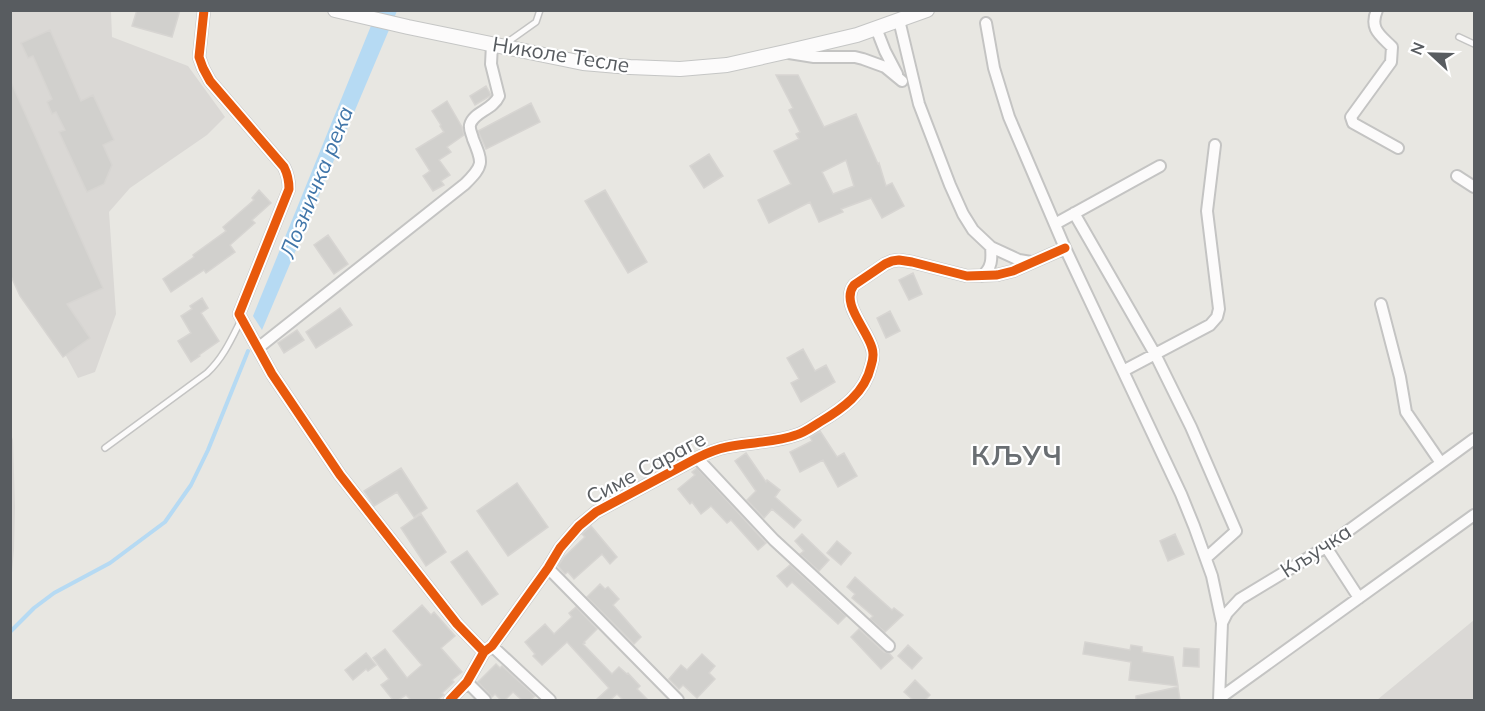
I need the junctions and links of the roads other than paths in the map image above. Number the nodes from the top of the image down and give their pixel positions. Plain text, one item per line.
1 (204, 10) edge
2 (335, 10) edge
3 (540, 10) edge
4 (927, 10) edge
5 (1377, 10) edge
6 (899, 20) junction
7 (986, 23) dead end
8 (876, 28) junction
9 (1459, 38) dead end
10 (1474, 44) edge
11 (497, 46) junction
12 (785, 52) junction
13 (902, 81) junction
14 (919, 104) junction
15 (1215, 145) dead end
16 (1398, 148) dead end
17 (1160, 166) dead end
18 (1457, 176) dead end
19 (1474, 187) edge
20 (1074, 213) junction
21 (1055, 224) junction
22 (991, 247) junction
23 (1065, 248) junction
24 (1031, 262) junction
25 (982, 276) junction
26 (1381, 304) dead end
27 (242, 319) junction
28 (258, 348) junction
29 (1155, 354) junction
30 (1123, 371) junction
31 (1474, 439) edge
32 (105, 448) dead end
33 (697, 458) junction
34 (1441, 463) junction
35 (1474, 515) edge
36 (1326, 547) junction
37 (1206, 558) junction
38 (548, 568) junction
39 (1359, 598) junction
40 (1222, 623) junction
41 (889, 646) dead end
42 (488, 649) junction
43 (467, 682) junction
44 (1219, 699) edge
45 (450, 700) edge
46 (485, 700) edge
47 (550, 700) edge
48 (678, 700) edge

1 - 27 street
2 - 11 street, Николе Тесле
3 - 11 lane
4 - 6 street, Николе Тесле
5 - 16 street
6 - 8 street, Николе Тесле
6 - 14 street
7 - 21 street
8 - 12 street, Николе Тесле
8 - 13 street
9 - 10 lane
11 - 12 street, Николе Тесле
11 - 28 street
12 - 13 street
13 - 14 street
14 - 22 street
15 - 29 street
17 - 20 street
18 - 19 street
20 - 21 street
20 - 29 street
21 - 23 street
22 - 24 street
22 - 25 street
23 - 24 street, Симе Сараге
23 - 30 street
24 - 25 street, Симе Сараге
25 - 33 street, Симе Сараге
26 - 34 street
27 - 28 street
27 - 32 lane
28 - 42 street
29 - 30 street
29 - 37 street
30 - 37 street
31 - 34 street, Кључка
33 - 38 street, Симе Сараге
33 - 41 street
34 - 36 street, Кључка
35 - 39 street
36 - 39 street
36 - 40 street, Кључка
37 - 40 street
38 - 42 street, Симе Сараге
38 - 48 street
39 - 44 street
40 - 44 street
42 - 43 street, Симе Сараге
42 - 47 street
43 - 45 street, Симе Сараге
43 - 46 street

